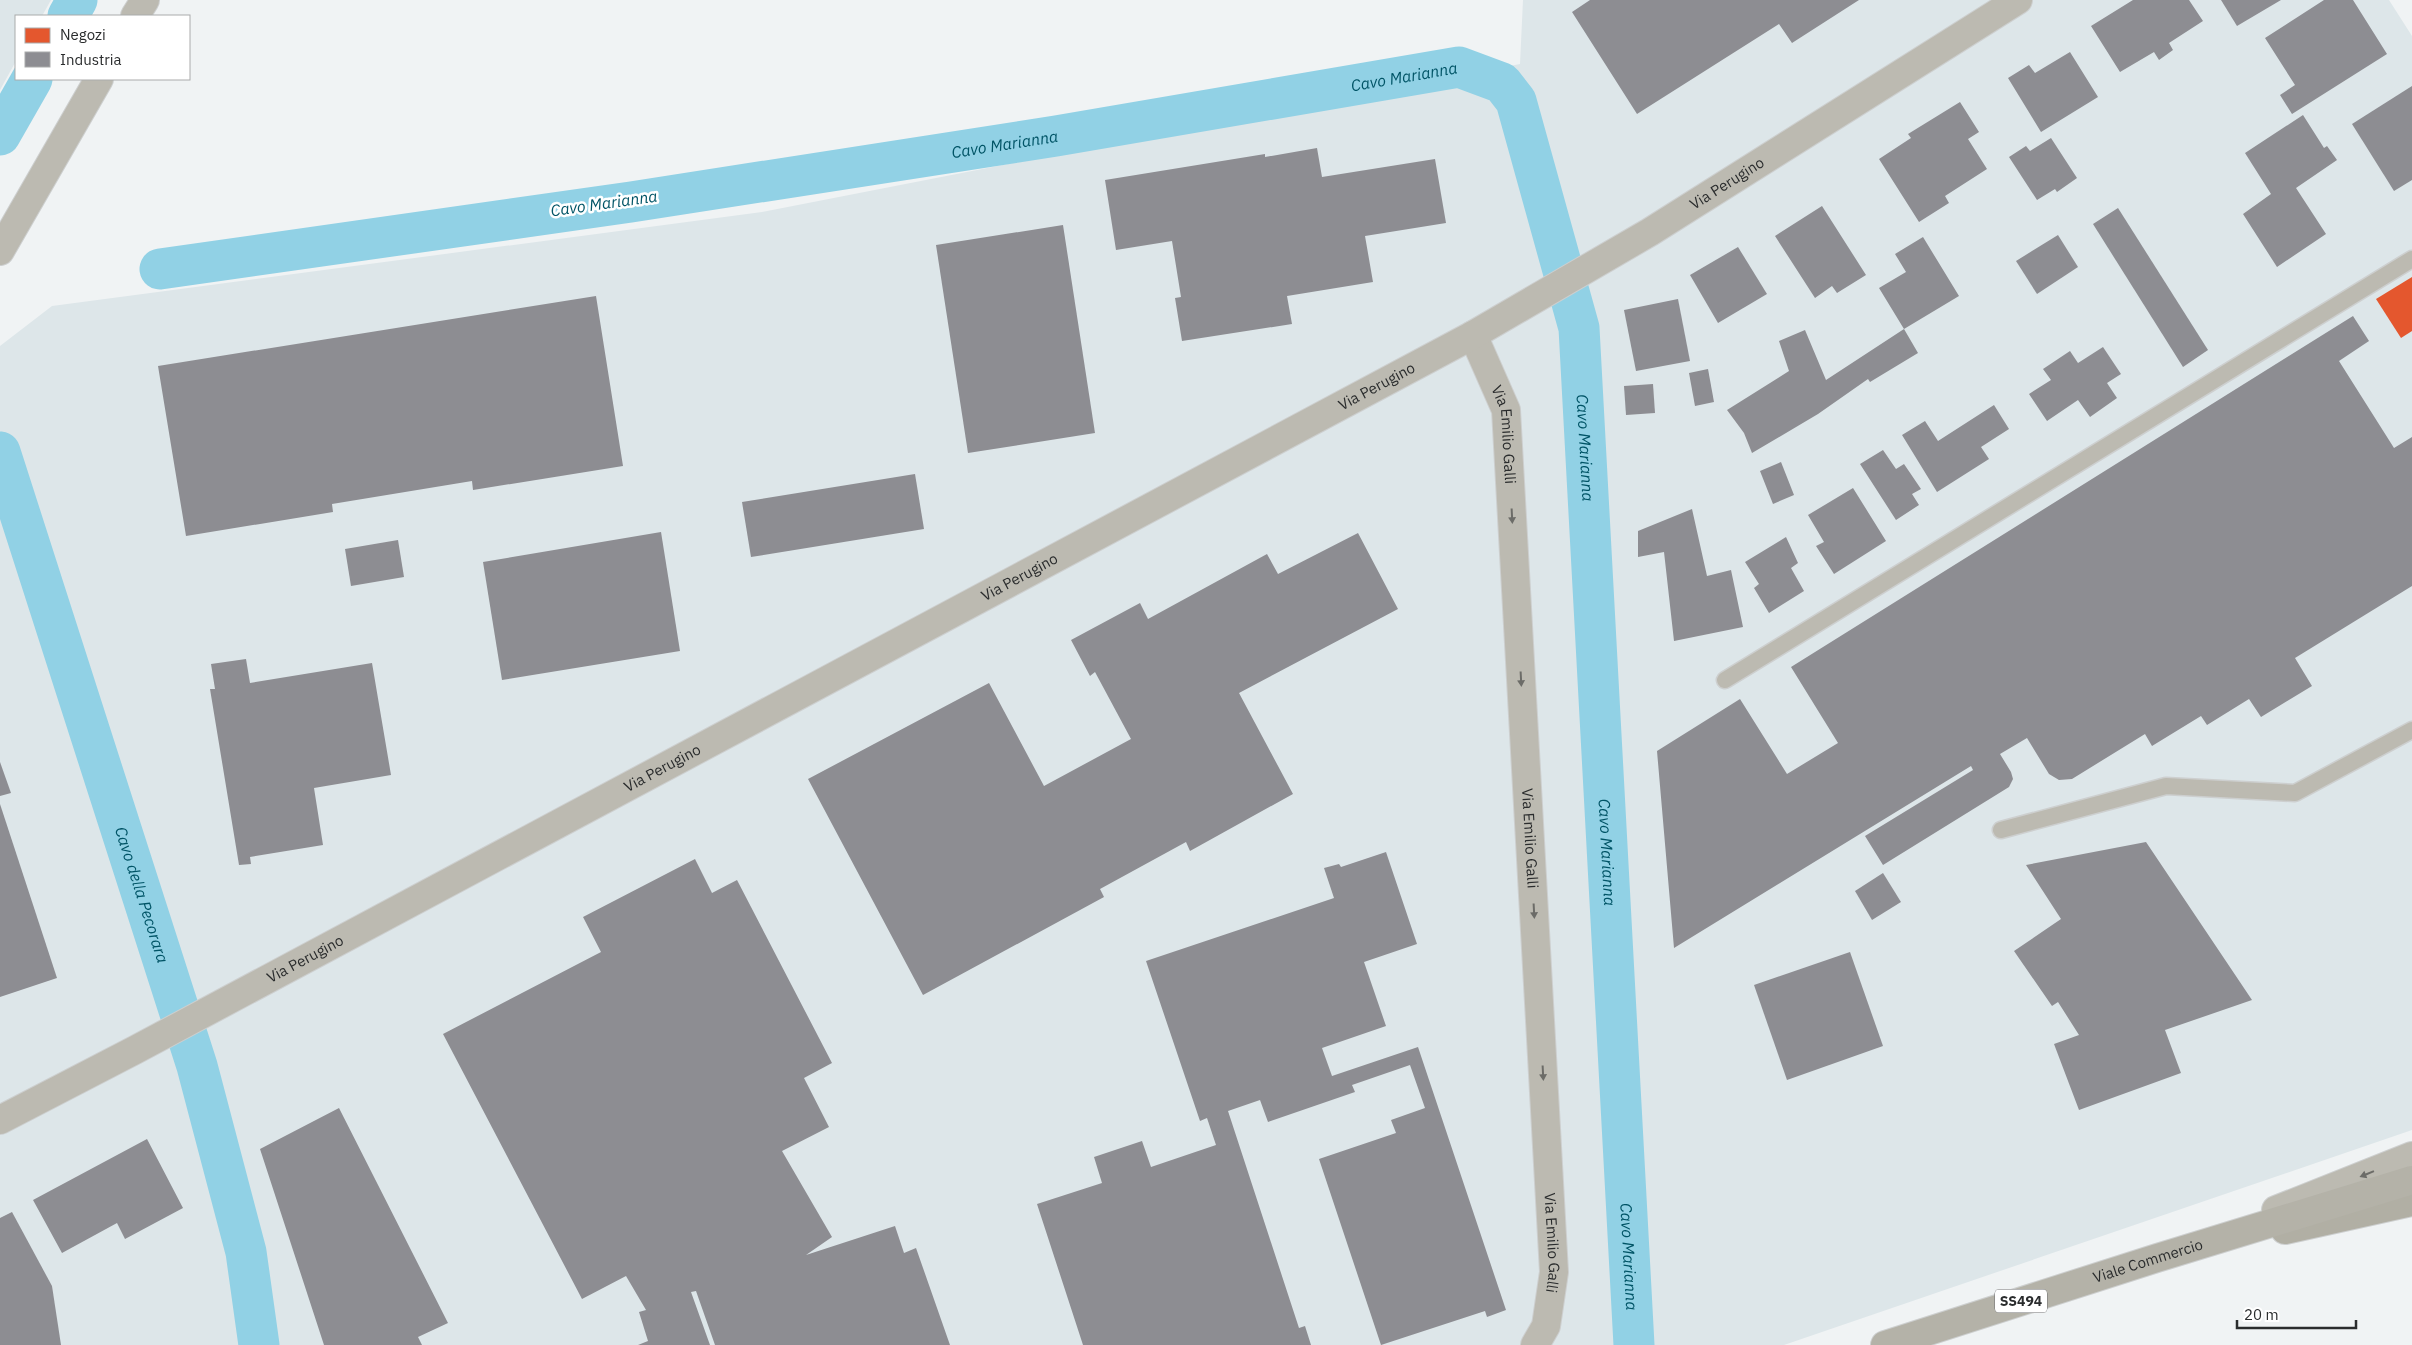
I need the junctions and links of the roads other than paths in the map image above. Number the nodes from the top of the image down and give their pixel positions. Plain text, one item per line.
1 (145, 0) edge
2 (2018, 0) edge
3 (136, 15) edge
4 (98, 80) edge
5 (0, 251) edge
6 (2412, 259) edge
7 (1473, 335) junction
8 (1725, 680) dead end
9 (2412, 730) edge
10 (2001, 830) dead end
11 (0, 1120) edge
12 (2412, 1156) edge
13 (2412, 1180) edge
14 (2412, 1202) edge
15 (2157, 1258) junction
16 (1535, 1345) edge
17 (1885, 1345) edge

1 - 3 street
2 - 7 street, Via Perugino
4 - 5 street
6 - 8 lane
7 - 11 street, Via Perugino
7 -> 16 street, Via Emilio Galli
9 - 10 lane
12 -> 15 street
13 - 15 main road, Viale Commercio / SS494
14 - 15 main road
15 - 17 main road, Viale Commercio / SS494

